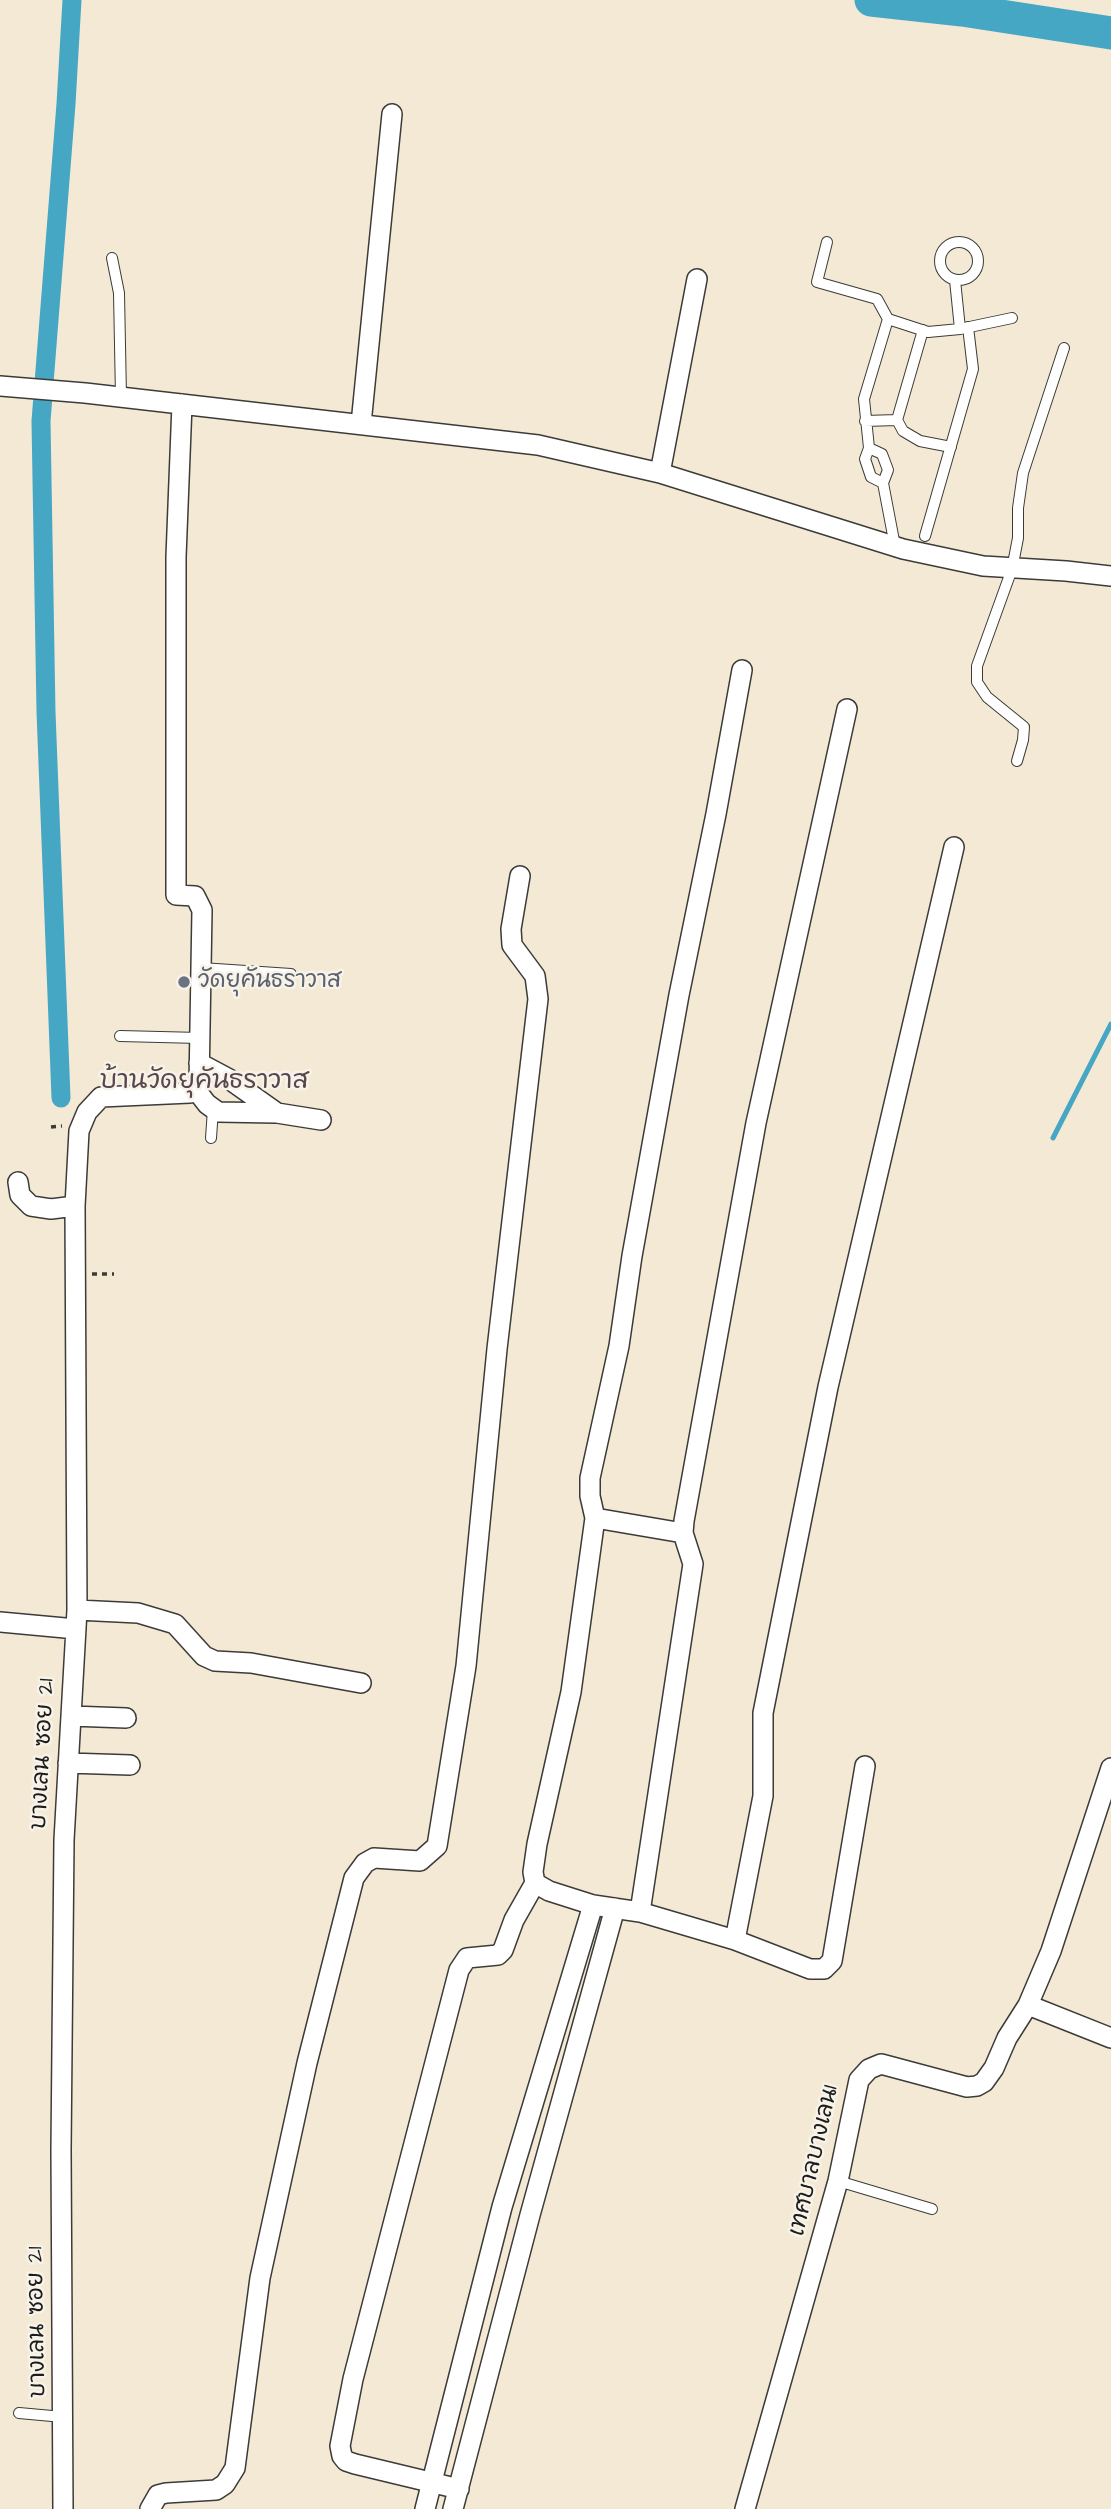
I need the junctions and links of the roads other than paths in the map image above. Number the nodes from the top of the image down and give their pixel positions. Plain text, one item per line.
1 (392, 114) dead end
2 (827, 242) dead end
3 (112, 258) dead end
4 (697, 279) dead end
5 (955, 280) dead end
6 (1012, 318) dead end
7 (888, 319) junction
8 (964, 328) junction
9 (923, 330) junction
10 (1064, 348) dead end
11 (0, 386) edge
12 (121, 397) junction
13 (182, 404) junction
14 (897, 420) junction
15 (865, 421) junction
16 (361, 424) junction
17 (951, 447) junction
18 (869, 448) junction
19 (660, 473) junction
20 (883, 483) junction
21 (925, 536) dead end
22 (895, 547) junction
23 (1012, 569) junction
24 (1111, 576) edge
25 (742, 670) dead end
26 (847, 709) dead end
27 (1017, 761) dead end
28 (954, 847) dead end
29 (520, 876) dead end
30 (201, 968) junction
31 (291, 974) dead end
32 (120, 1036) dead end
33 (200, 1038) junction
34 (199, 1063) junction
35 (193, 1091) junction
36 (213, 1109) junction
37 (277, 1113) junction
38 (321, 1119) dead end
39 (211, 1138) dead end
40 (18, 1182) dead end
41 (75, 1206) junction
42 (595, 1518) junction
43 (683, 1533) junction
44 (76, 1619) junction
45 (0, 1622) edge
46 (361, 1683) dead end
47 (71, 1716) junction
48 (126, 1718) dead end
49 (68, 1763) junction
50 (130, 1765) dead end
51 (865, 1766) dead end
52 (1111, 1768) edge
53 (536, 1883) junction
54 (593, 1905) junction
55 (615, 1908) junction
56 (640, 1912) junction
57 (735, 1941) junction
58 (1028, 2005) junction
59 (1111, 2038) edge
60 (541, 2072) junction
61 (568, 2081) junction
62 (838, 2181) junction
63 (502, 2207) junction
64 (932, 2209) dead end
65 (530, 2215) junction
66 (467, 2342) junction
67 (495, 2349) junction
68 (19, 2413) dead end
69 (63, 2417) junction
70 (431, 2483) junction
71 (459, 2488) junction
72 (63, 2509) edge
73 (150, 2509) edge
74 (425, 2509) edge
75 (453, 2509) edge
76 (745, 2509) edge

1 - 16 street
2 - 7 lane
3 - 12 lane
4 - 19 street
5 - 8 lane
6 - 8 lane
7 - 9 lane
7 - 15 lane
8 - 9 lane
8 - 17 lane
9 - 14 lane
10 - 23 lane
11 - 12 street
12 - 13 street
13 - 16 street
13 - 30 street
14 - 15 lane
14 - 17 lane
15 - 18 lane
16 - 19 street
17 - 21 lane
18 - 20 lane
18 - 20 lane
19 - 22 street
20 - 22 lane
22 - 23 street
23 - 24 street
23 - 27 lane
25 - 42 street
26 - 43 street
28 - 57 street
29 - 73 street
30 - 31 lane
30 - 33 street
32 - 33 lane
33 - 34 street
34 - 35 street
34 - 37 street
35 - 36 street
35 - 41 street, บางเลน ซอย 21
36 - 37 street
36 - 39 lane
37 - 38 street
40 - 41 street
41 - 44 street, บางเลน ซอย 21
42 - 43 street
42 - 53 street
43 - 56 street
44 - 45 street
44 - 46 street
44 - 47 street, บางเลน ซอย 21
47 - 48 street
47 - 49 street, บางเลน ซอย 21
49 - 50 street
49 - 69 street, บางเลน ซอย 21
51 - 57 street
52 - 58 street, เทศบาลบางเลน1
53 - 54 street
53 - 70 street
54 - 55 street
54 - 60 street
55 - 56 street
55 - 61 street
56 - 57 street
58 - 59 street
58 - 62 street, เทศบาลบางเลน1
60 - 61 street
60 - 63 street
61 - 65 street
62 - 64 lane
62 - 76 street, เทศบาลบางเลน1
63 - 65 street
63 - 66 street
65 - 67 street
66 - 67 street
66 - 70 street
67 - 71 street
68 - 69 lane
69 - 72 street, บางเลน ซอย 21
70 - 71 street
70 - 74 street
71 - 75 street

